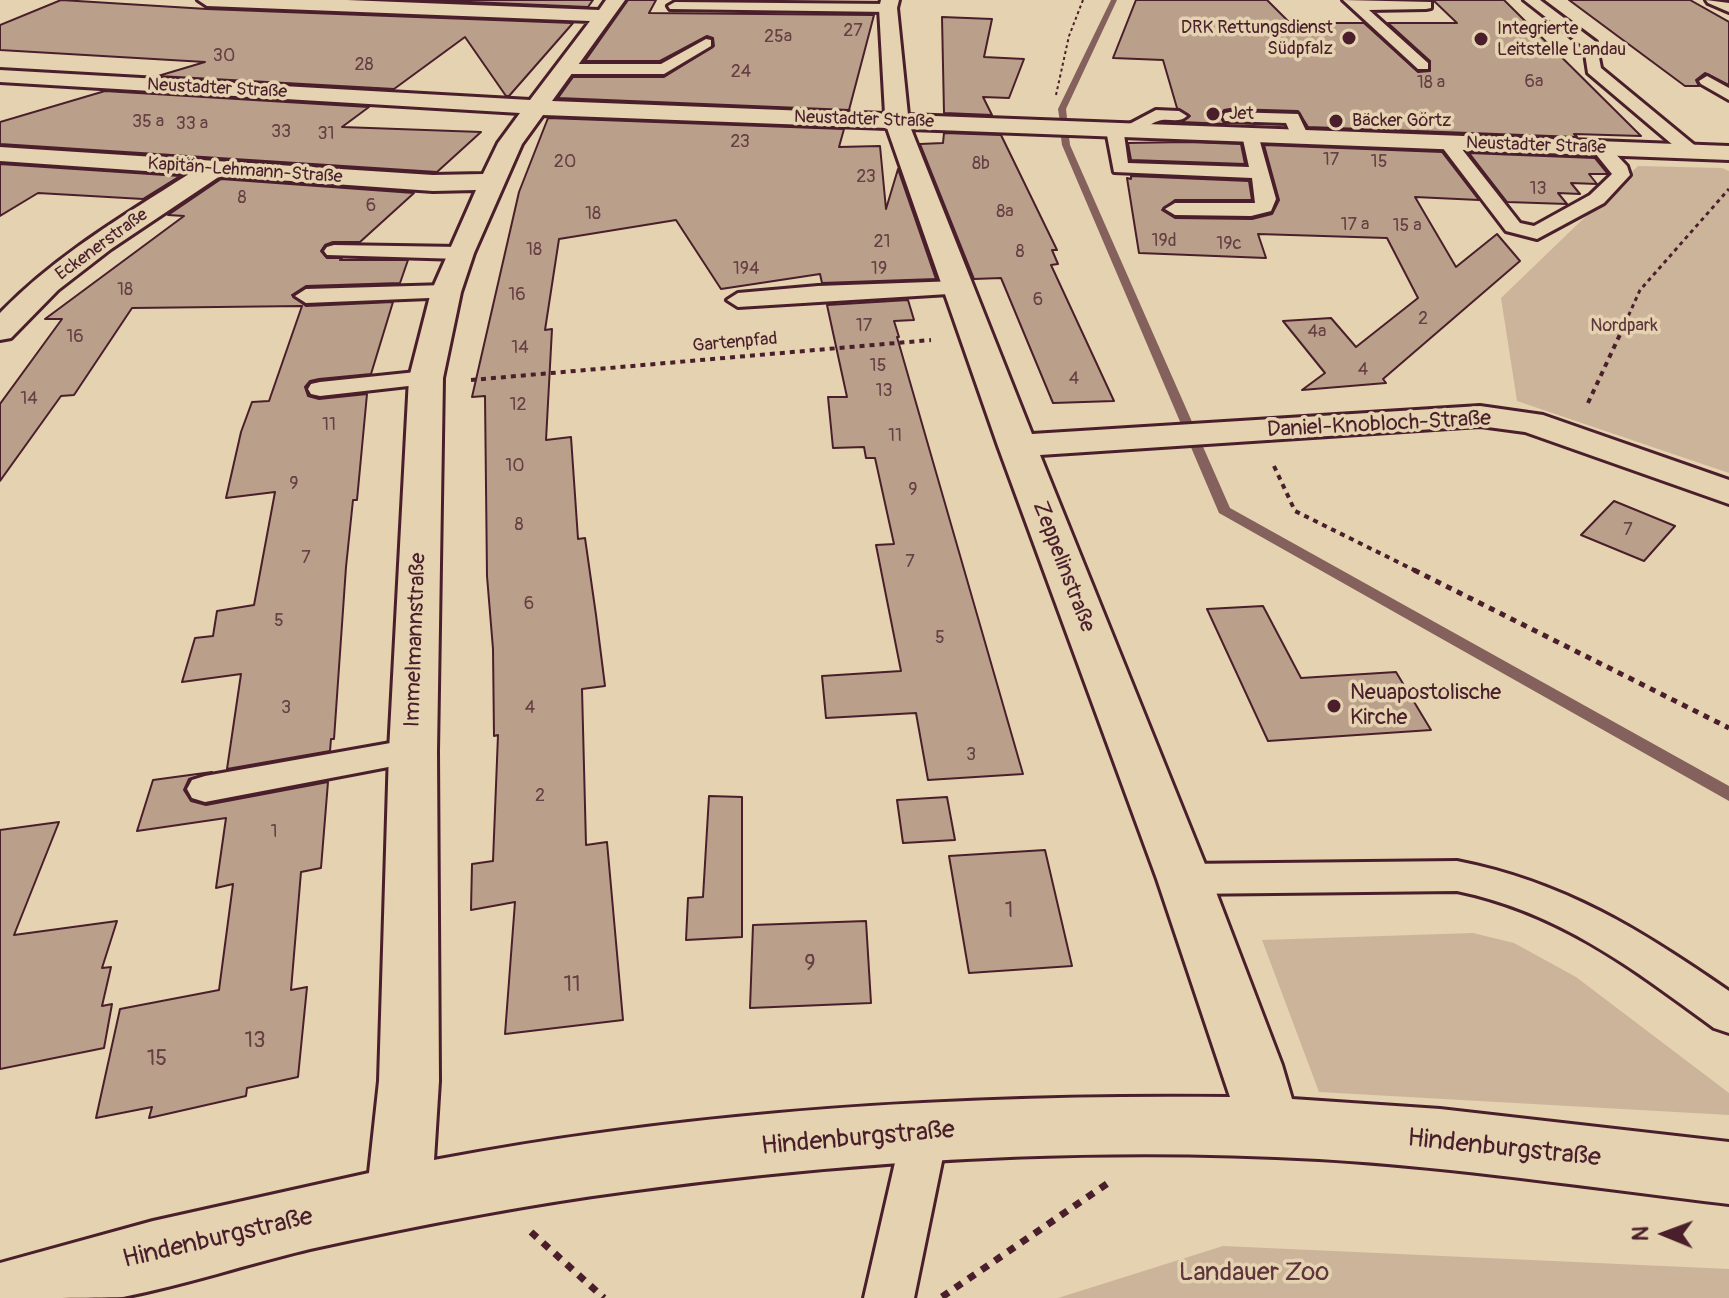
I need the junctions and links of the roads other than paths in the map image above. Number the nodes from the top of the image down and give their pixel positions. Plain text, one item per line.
1 (207, 0) edge
2 (1531, 0) edge
3 (1713, 0) edge
4 (1353, 3) edge
5 (889, 4) edge
6 (1426, 5) dead end
7 (675, 6) dead end
8 (610, 8) edge
9 (1729, 8) edge
10 (706, 43) dead end
11 (1423, 66) dead end
12 (565, 69) junction
13 (0, 76) edge
14 (1707, 81) dead end
15 (1729, 95) edge
16 (537, 108) junction
17 (1179, 116) dead end
18 (1231, 117) dead end
19 (897, 121) junction
20 (1122, 130) junction
21 (1251, 135) junction
22 (1300, 137) junction
23 (1448, 143) junction
24 (1600, 148) junction
25 (1692, 152) junction
26 (1729, 153) edge
27 (0, 154) edge
28 (214, 169) junction
29 (1259, 173) junction
30 (490, 182) junction
31 (1175, 209) dead end
32 (334, 251) dead end
33 (453, 273) junction
34 (957, 288) junction
35 (306, 296) dead end
36 (738, 300) dead end
37 (0, 331) edge
38 (426, 378) junction
39 (320, 389) dead end
40 (1016, 446) junction
41 (1729, 493) edge
42 (413, 751) junction
43 (205, 789) dead end
44 (1184, 879) junction
45 (1729, 1015) edge
46 (1269, 1127) junction
47 (925, 1132) junction
48 (1729, 1173) edge
49 (399, 1197) junction
50 (0, 1298) edge
51 (889, 1298) edge

1 - 8 street
2 - 25 lane
3 - 9 lane
4 - 6 lane
4 - 11 lane
5 - 7 lane
5 - 19 street, Zeppelinstraße
8 - 12 street, Immelmannstraße
10 - 12 lane
12 - 16 street, Immelmannstraße
13 - 16 street, Neustadter Straße
14 - 15 lane
16 - 19 street, Neustadter Straße
16 - 30 street, Immelmannstraße
17 - 20 lane
18 - 22 lane
19 - 20 street, Neustadter Straße
19 - 34 street, Zeppelinstraße
20 - 21 street, Neustadter Straße
20 - 29 lane
21 - 22 street, Neustadter Straße
21 - 29 lane
22 - 23 street, Neustadter Straße
23 - 24 street, Neustadter Straße
23 - 24 lane
24 - 25 street, Neustadter Straße
25 - 26 street, Neustadter Straße
27 - 28 street, Kapitän-Lehmann-Straße
28 - 30 street, Kapitän-Lehmann-Straße
28 - 37 street, Eckenerstraße
29 - 31 lane
30 - 33 street, Immelmannstraße
32 - 33 lane
33 - 35 lane
33 - 38 street, Immelmannstraße
34 - 36 lane
34 - 40 street, Zeppelinstraße
38 - 39 lane
38 - 42 street, Immelmannstraße
40 - 41 street, Daniel-Knobloch-Straße
40 - 44 street, Zeppelinstraße
42 - 43 lane
42 - 49 street, Immelmannstraße
44 - 45 lane
44 - 46 street, Zeppelinstraße
46 - 47 street, Hindenburgstraße
46 - 48 street, Hindenburgstraße
47 - 49 street, Hindenburgstraße
47 - 51 lane
49 - 50 street, Hindenburgstraße

